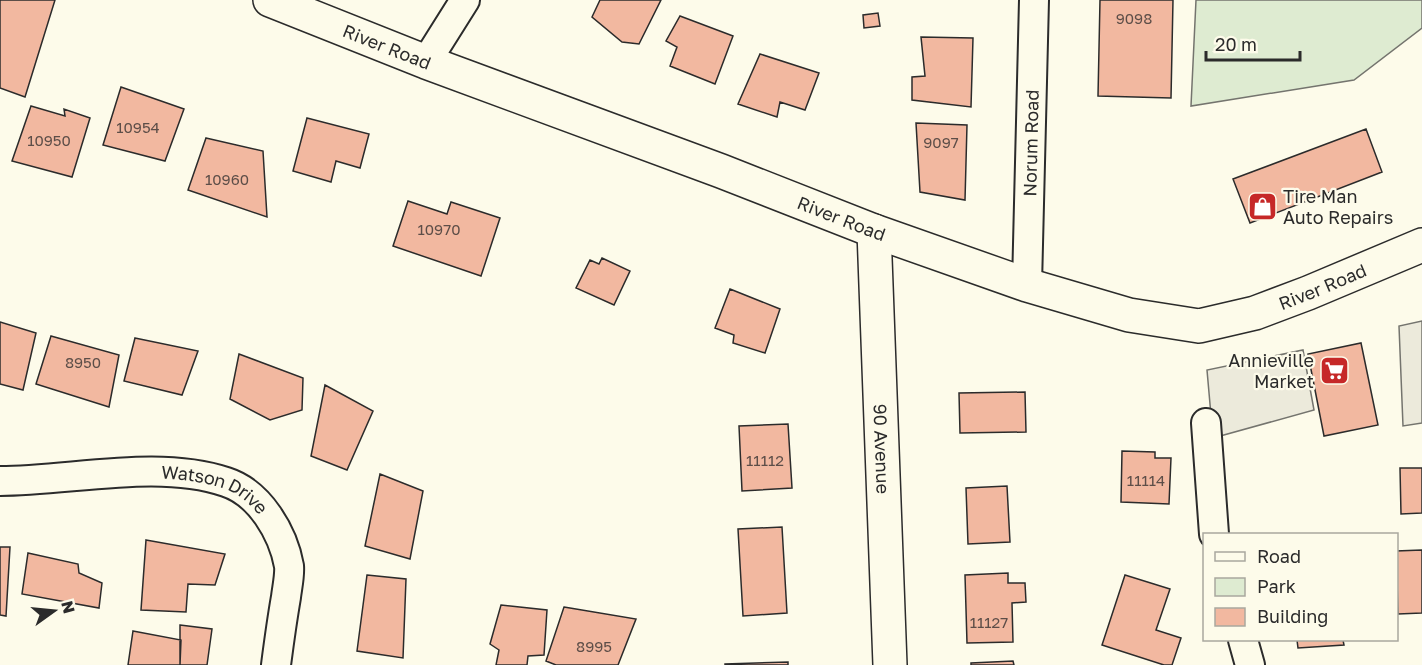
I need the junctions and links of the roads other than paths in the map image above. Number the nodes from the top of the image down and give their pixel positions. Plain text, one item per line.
1 (270, 0) edge
2 (465, 0) edge
3 (1034, 0) edge
4 (426, 62) junction
5 (874, 231) junction
6 (1422, 245) edge
7 (1027, 285) junction
8 (1206, 423) dead end
9 (0, 481) edge
10 (1214, 533) edge
11 (1244, 641) edge
12 (276, 665) edge
13 (890, 665) edge
14 (1250, 665) edge

1 - 4 street, River Road
2 - 4 street
3 - 7 street, Norum Road
4 - 5 street, River Road
5 - 7 street, River Road
5 - 13 street, 90 Avenue
6 - 7 street, River Road
8 - 10 street
9 - 12 street, Watson Drive
11 - 14 street

